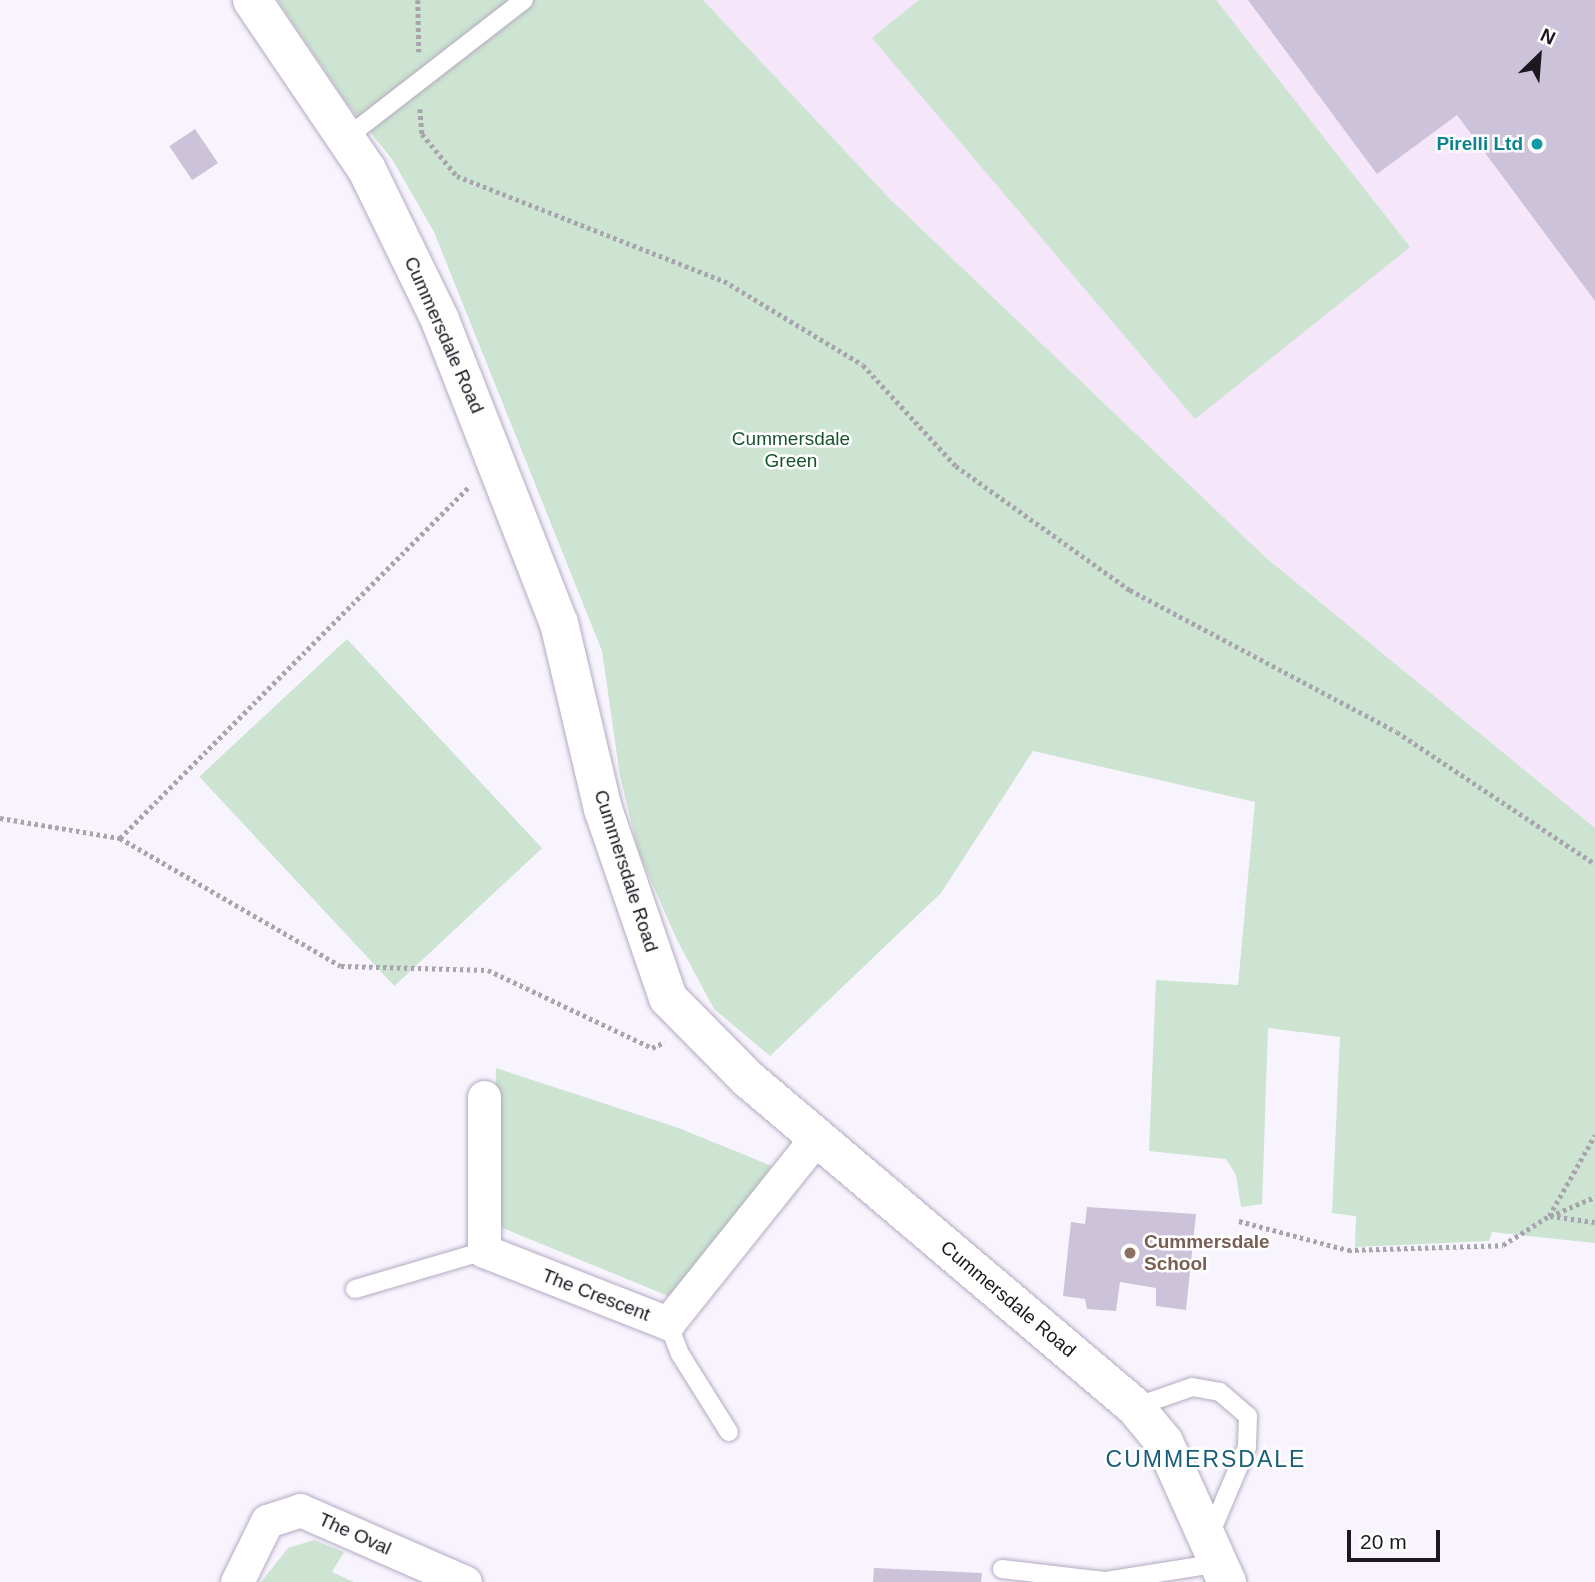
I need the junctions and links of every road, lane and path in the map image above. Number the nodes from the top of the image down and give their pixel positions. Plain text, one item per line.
1 (252, 0) edge
2 (418, 0) edge
3 (524, 0) edge
4 (418, 82) junction
5 (346, 138) junction
6 (498, 458) junction
7 (0, 818) edge
8 (120, 838) junction
9 (1595, 864) edge
10 (698, 1028) junction
11 (484, 1097) dead end
12 (1595, 1135) edge
13 (817, 1137) junction
14 (1595, 1198) edge
15 (1549, 1216) junction
16 (1239, 1221) dead end
17 (1595, 1222) edge
18 (484, 1251) junction
19 (355, 1289) dead end
20 (668, 1323) junction
21 (1135, 1407) junction
22 (729, 1432) dead end
23 (1218, 1561) edge
24 (1002, 1569) dead end
25 (237, 1582) edge
26 (465, 1582) edge

1 - 5 street, Cummersdale Road
2 - 4 path
3 - 4 lane
4 - 5 lane
4 - 9 path
5 - 6 street, Cummersdale Road
6 - 8 path
6 - 10 street, Cummersdale Road
7 - 8 path
8 - 10 path
10 - 13 street, Cummersdale Road
11 - 18 street
12 - 15 path
13 - 20 street, The Crescent
13 - 21 street, Cummersdale Road
14 - 15 path
15 - 16 path
15 - 17 path
18 - 19 lane
18 - 20 street, The Crescent
20 - 22 lane
21 - 23 street, Cummersdale Road
21 - 23 lane
23 - 24 lane
25 - 26 street, The Oval

